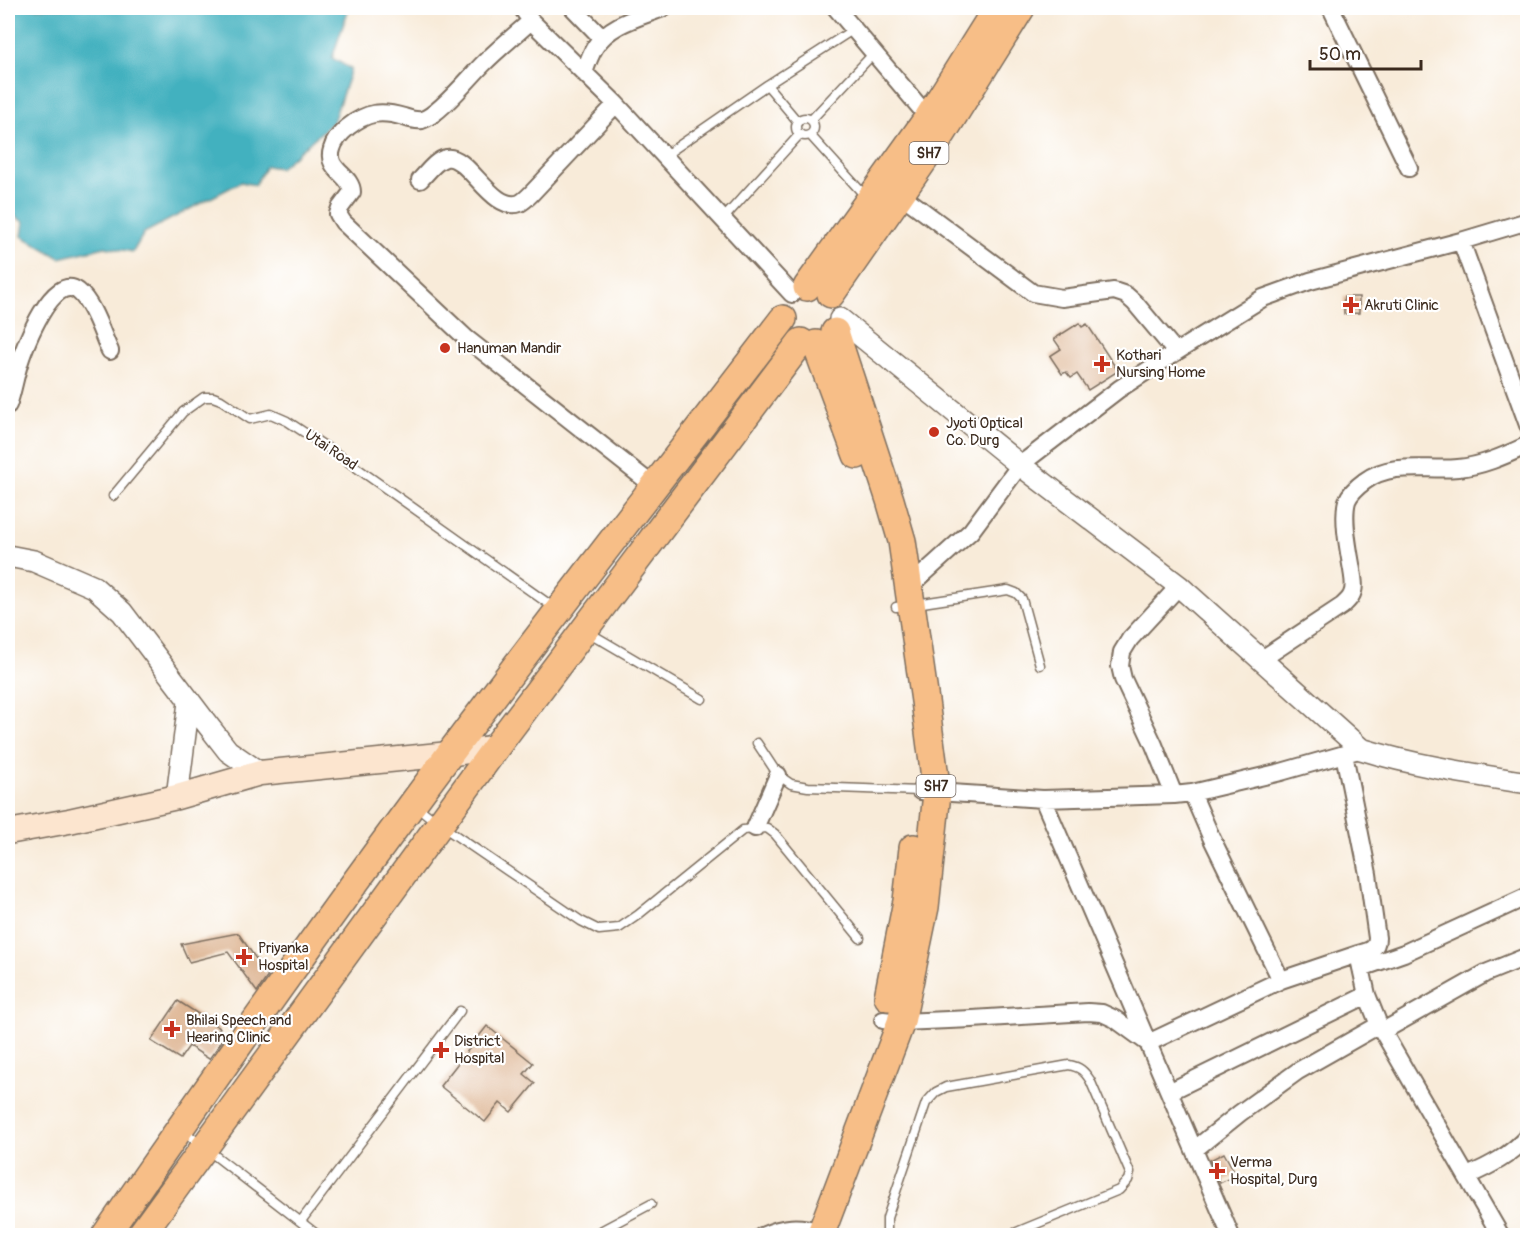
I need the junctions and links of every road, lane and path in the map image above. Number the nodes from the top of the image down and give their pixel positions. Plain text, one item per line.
1 (573, 8) edge
2 (663, 8) edge
3 (836, 8) edge
4 (997, 8) edge
5 (1021, 8) edge
6 (1334, 9) edge
7 (526, 14) edge
8 (854, 29) junction
9 (602, 38) junction
10 (874, 53) junction
11 (584, 73) junction
12 (766, 85) junction
13 (616, 104) junction
14 (811, 120) junction
15 (798, 122) junction
16 (935, 126) junction
17 (800, 134) junction
18 (810, 135) junction
19 (664, 156) junction
20 (1409, 168) dead end
21 (420, 180) dead end
22 (900, 194) junction
23 (869, 200) junction
24 (723, 219) junction
25 (1527, 221) edge
26 (1461, 241) junction
27 (813, 316) junction
28 (110, 351) dead end
29 (1176, 352) junction
30 (8, 405) edge
31 (1527, 425) edge
32 (1527, 445) edge
33 (1020, 465) junction
34 (654, 487) junction
35 (113, 496) dead end
36 (8, 556) edge
37 (1179, 586) junction
38 (905, 600) junction
39 (559, 610) junction
40 (584, 630) junction
41 (1262, 659) junction
42 (1040, 665) dead end
43 (702, 699) dead end
44 (189, 702) junction
45 (757, 743) dead end
46 (496, 747) junction
47 (1353, 752) junction
48 (449, 754) junction
49 (260, 773) junction
50 (778, 775) junction
51 (1527, 783) edge
52 (929, 792) junction
53 (1192, 793) junction
54 (1174, 795) junction
55 (177, 797) junction
56 (1042, 799) junction
57 (413, 803) junction
58 (439, 824) junction
59 (755, 828) junction
60 (8, 832) edge
61 (1527, 896) edge
62 (860, 938) dead end
63 (1527, 956) edge
64 (1359, 961) junction
65 (1281, 980) junction
66 (1367, 995) junction
67 (460, 1011) dead end
68 (892, 1021) junction
69 (1381, 1028) junction
70 (1148, 1042) junction
71 (1169, 1092) junction
72 (180, 1128) junction
73 (1527, 1136) edge
74 (205, 1146) junction
75 (1194, 1150) junction
76 (1467, 1176) junction
77 (651, 1204) dead end
78 (301, 1221) junction
79 (817, 1233) edge
80 (105, 1236) edge
81 (140, 1236) edge
82 (319, 1236) edge
83 (591, 1236) edge
84 (762, 1236) edge
85 (887, 1236) edge
86 (1007, 1236) edge
87 (1231, 1236) edge
88 (1501, 1236) edge

1 - 9 street
2 - 9 street
3 - 8 street
4 - 16 main road, SH7
5 - 16 main road, SH7
6 - 20 street
7 - 11 street
7 - 34 street
8 - 10 street
8 - 12 lane
9 - 11 street
10 - 14 lane
10 - 16 street
11 - 13 street
12 - 15 lane
12 - 19 lane
13 - 19 street
13 - 21 street
14 - 15 lane
14 - 18 lane
15 - 17 lane
16 - 22 main road, SH7
16 - 23 main road, SH7
17 - 18 lane
17 - 24 lane
18 - 23 lane
19 - 24 street
22 - 27 main road, SH7
22 - 29 street
23 - 27 main road, SH7
24 - 27 street
25 - 26 street
26 - 29 street
26 - 31 street
27 - 33 street
27 - 34 main road
27 - 38 main road, SH7
27 - 40 main road
28 - 30 street
29 - 33 street
32 - 41 street
33 - 37 street
33 - 38 street
34 - 39 main road
35 - 39 lane, Utai Road
36 - 44 street
37 - 41 street
37 - 54 street
38 - 42 lane
38 - 52 main road, SH7
39 - 48 main road
40 - 43 lane
40 - 46 main road
41 - 47 street
44 - 49 street
44 - 55 street
45 - 50 lane
46 - 48 main road
46 - 58 main road
47 - 51 street
47 - 53 street
47 - 64 street
48 - 49 main road
48 - 57 main road
49 - 55 main road
50 - 52 lane
50 - 59 street
52 - 56 street
52 - 68 main road, SH7
53 - 54 street
53 - 65 street
54 - 56 street
55 - 60 main road
56 - 70 street
57 - 58 lane
57 - 72 main road
58 - 59 lane
58 - 74 main road
59 - 62 lane
61 - 64 street
63 - 69 street
64 - 65 street
64 - 66 street
65 - 70 street
66 - 69 street
66 - 71 street
67 - 78 lane
68 - 70 street
68 - 79 main road, SH7
69 - 75 street
69 - 76 street
70 - 71 street
71 - 75 street
72 - 74 lane
72 - 80 main road
73 - 76 street
74 - 78 lane
74 - 81 main road
75 - 87 street
76 - 88 street
77 - 83 lane
78 - 82 lane
79 - 84 street
85 - 86 lane

